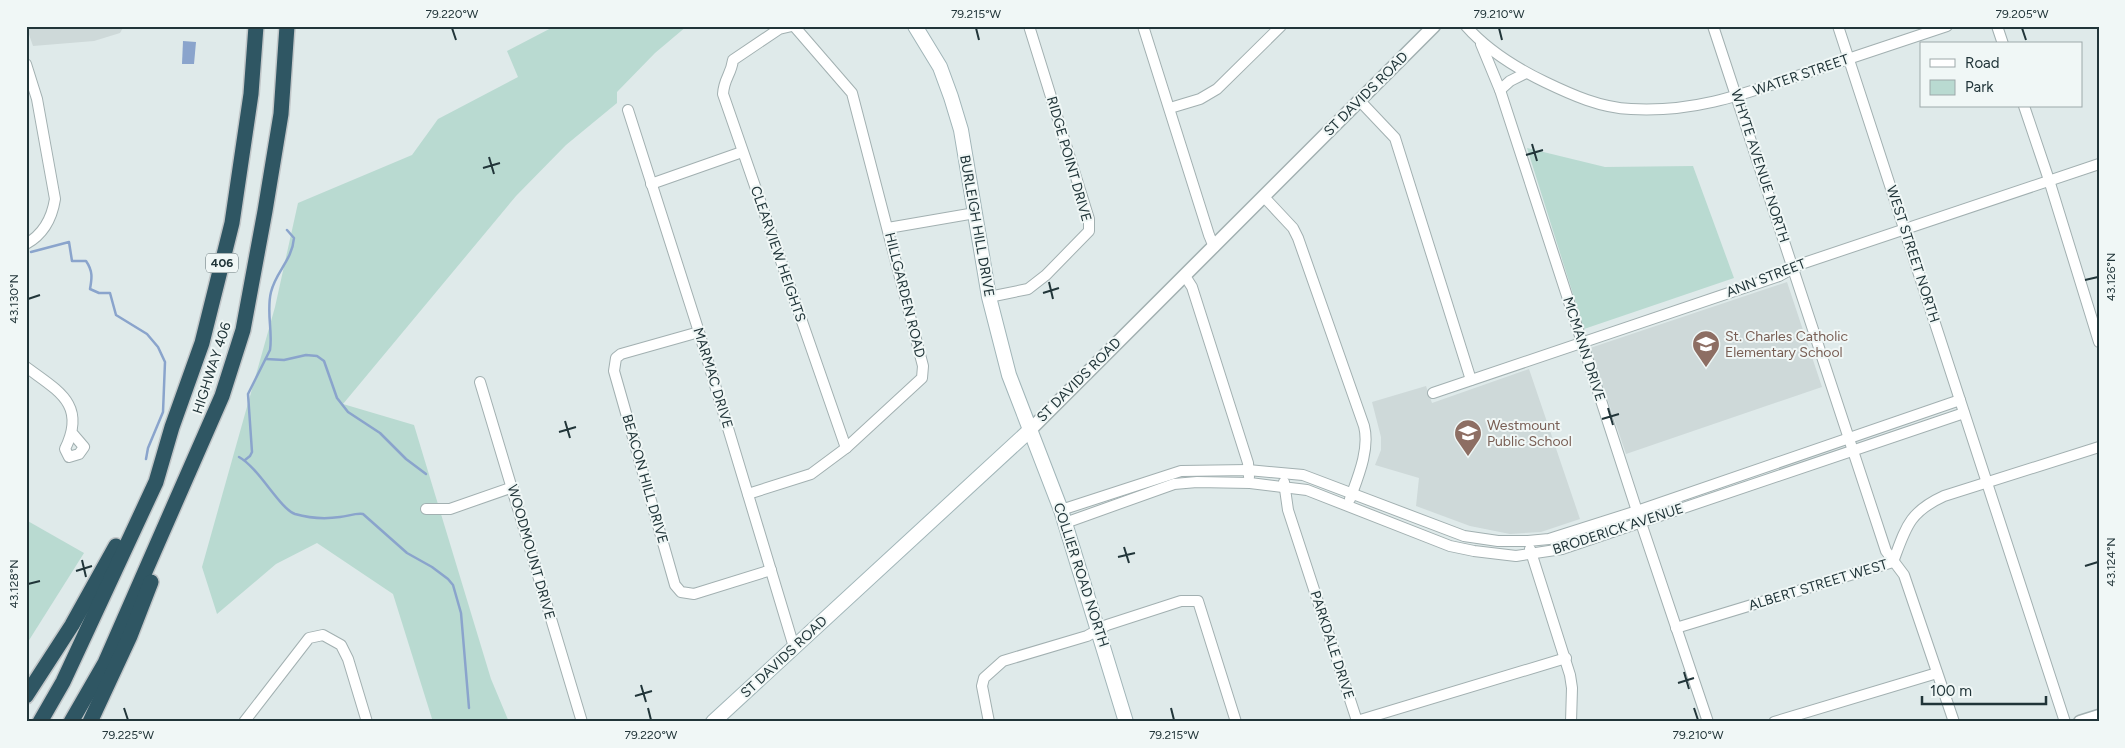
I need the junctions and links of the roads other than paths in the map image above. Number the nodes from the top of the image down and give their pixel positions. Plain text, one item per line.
1 (251, 26) edge
2 (256, 26) edge
3 (288, 26) edge
4 (292, 26) edge
5 (793, 26) edge
6 (915, 26) edge
7 (1029, 26) edge
8 (1143, 26) edge
9 (1281, 26) edge
10 (1434, 26) edge
11 (1466, 26) edge
12 (1713, 26) edge
13 (1838, 26) edge
14 (1947, 26) edge
15 (1997, 26) edge
16 (2002, 42) edge
17 (1481, 44) junction
18 (1849, 58) junction
19 (26, 64) edge
20 (1526, 73) junction
21 (1500, 90) junction
22 (251, 94) junction
23 (1736, 97) junction
24 (1359, 100) junction
25 (1170, 108) junction
26 (2025, 108) edge
27 (628, 110) dead end
28 (281, 114) junction
29 (742, 152) junction
30 (2099, 164) edge
31 (2049, 180) junction
32 (651, 184) junction
33 (1264, 197) junction
34 (975, 213) junction
35 (888, 228) junction
36 (1904, 229) junction
37 (26, 244) edge
38 (1214, 247) junction
39 (1793, 268) junction
40 (1185, 276) junction
41 (989, 297) junction
42 (699, 332) junction
43 (1582, 342) junction
44 (2099, 342) edge
45 (26, 367) edge
46 (1471, 380) junction
47 (480, 382) dead end
48 (1433, 393) dead end
49 (222, 396) junction
50 (1960, 400) junction
51 (1964, 413) junction
52 (172, 427) junction
53 (1030, 430) junction
54 (72, 433) dead end
55 (1848, 439) junction
56 (2099, 447) edge
57 (846, 448) junction
58 (1852, 451) junction
59 (1248, 470) junction
60 (1284, 473) junction
61 (1988, 482) junction
62 (1250, 483) junction
63 (1283, 486) junction
64 (512, 487) junction
65 (748, 494) junction
66 (1352, 494) junction
67 (1348, 506) junction
68 (426, 509) dead end
69 (1637, 511) junction
70 (1063, 516) junction
71 (1641, 522) junction
72 (1528, 541) junction
73 (1531, 554) junction
74 (1893, 562) junction
75 (771, 570) junction
76 (1676, 628) junction
77 (1098, 630) junction
78 (794, 647) junction
79 (1566, 658) junction
80 (1937, 673) junction
81 (26, 696) edge
82 (2099, 716) edge
83 (40, 722) edge
84 (71, 722) edge
85 (90, 722) edge
86 (244, 722) edge
87 (367, 722) edge
88 (582, 722) edge
89 (713, 722) edge
90 (989, 722) edge
91 (1126, 722) edge
92 (1236, 722) edge
93 (1572, 722) edge
94 (1708, 722) edge
95 (1774, 722) edge
96 (1954, 722) edge
97 (2065, 722) edge
98 (2080, 722) edge

1 - 22 highway
2 - 22 highway, HIGHWAY 406 / 406
3 - 28 highway, HIGHWAY 406 / 406
4 - 28 highway
5 - 29 street, CLEARVIEW HEIGHTS
5 - 35 street, HILLGARDEN ROAD
6 - 34 main road, BURLEIGH HILL DRIVE
7 - 41 street, RIDGE POINT DRIVE
8 - 25 street
9 - 25 street
10 - 24 street, ST DAVIDS ROAD
11 - 17 street, WATER STREET
12 - 23 street, WHYTE AVENUE NORTH
13 - 18 street, WEST STREET NORTH
14 - 18 street, WATER STREET
15 - 16 street
17 - 20 street, WATER STREET
17 - 21 street, MCMANN DRIVE
18 - 23 street, WATER STREET
18 - 36 street, WEST STREET NORTH
19 - 37 street
20 - 21 street
20 - 23 street, WATER STREET
21 - 43 street, MCMANN DRIVE
22 - 52 highway, HIGHWAY 406 / 406
23 - 39 street, WHYTE AVENUE NORTH
24 - 33 street, ST DAVIDS ROAD
24 - 46 street
25 - 38 street
26 - 31 street
27 - 32 street, MARMAC DRIVE
28 - 49 highway, HIGHWAY 406 / 406
29 - 32 street
29 - 57 street, CLEARVIEW HEIGHTS
30 - 31 street, ANN STREET
31 - 36 street, ANN STREET
31 - 44 street
32 - 42 street, MARMAC DRIVE
33 - 38 street, ST DAVIDS ROAD
33 - 66 street
34 - 35 street
34 - 41 main road, BURLEIGH HILL DRIVE
35 - 57 street, HILLGARDEN ROAD
36 - 39 street, ANN STREET
36 - 50 street, WEST STREET NORTH
38 - 40 street, ST DAVIDS ROAD
39 - 43 street, ANN STREET
39 - 55 street, WHYTE AVENUE NORTH
40 - 53 street, ST DAVIDS ROAD
40 - 59 street
41 - 53 main road, BURLEIGH HILL DRIVE
42 - 65 street, MARMAC DRIVE
42 - 75 street, BEACON HILL DRIVE
43 - 46 street, ANN STREET
43 - 69 street, MCMANN DRIVE
45 - 54 street
46 - 48 street, ANN STREET
47 - 64 street, WOODMOUNT DRIVE
49 - 84 highway, HIGHWAY 406 / 406
49 - 85 highway
50 - 51 street, WEST STREET NORTH
50 - 55 street, BRODERICK AVENUE
51 - 58 street, BRODERICK AVENUE
51 - 61 street, WEST STREET NORTH
52 - 81 highway
52 - 83 highway, HIGHWAY 406 / 406
53 - 70 main road, COLLIER ROAD NORTH
53 - 78 main road, ST DAVIDS ROAD
55 - 58 street, WHYTE AVENUE NORTH
55 - 69 street, BRODERICK AVENUE
56 - 61 street, ALBERT STREET WEST
57 - 65 street, HILLGARDEN ROAD
58 - 71 street, BRODERICK AVENUE
58 - 74 street, WHYTE AVENUE NORTH
59 - 60 street, BRODERICK AVENUE
59 - 62 street
59 - 70 street, BRODERICK AVENUE
60 - 63 street, PARKDALE DRIVE
60 - 66 street, BRODERICK AVENUE
61 - 74 street, ALBERT STREET WEST
61 - 97 street, WEST STREET NORTH
62 - 63 street, BRODERICK AVENUE
62 - 70 street, BRODERICK AVENUE
63 - 67 street, BRODERICK AVENUE
63 - 79 street, PARKDALE DRIVE
64 - 68 street
64 - 88 street, WOODMOUNT DRIVE
65 - 75 street, MARMAC DRIVE
66 - 67 street
66 - 72 street, BRODERICK AVENUE
67 - 73 street, BRODERICK AVENUE
69 - 71 street, MCMANN DRIVE
69 - 72 street, BRODERICK AVENUE
70 - 77 main road, COLLIER ROAD NORTH
71 - 73 street, BRODERICK AVENUE
71 - 76 street, MCMANN DRIVE
72 - 73 street
73 - 79 street
74 - 76 street, ALBERT STREET WEST
74 - 80 street, WHYTE AVENUE NORTH
75 - 78 street, MARMAC DRIVE
76 - 94 street, MCMANN DRIVE
77 - 90 street
77 - 91 main road, COLLIER ROAD NORTH
77 - 92 street
78 - 89 main road, ST DAVIDS ROAD
79 - 93 street
80 - 95 street
80 - 96 street, WHYTE AVENUE NORTH
82 - 98 street
86 - 87 street

